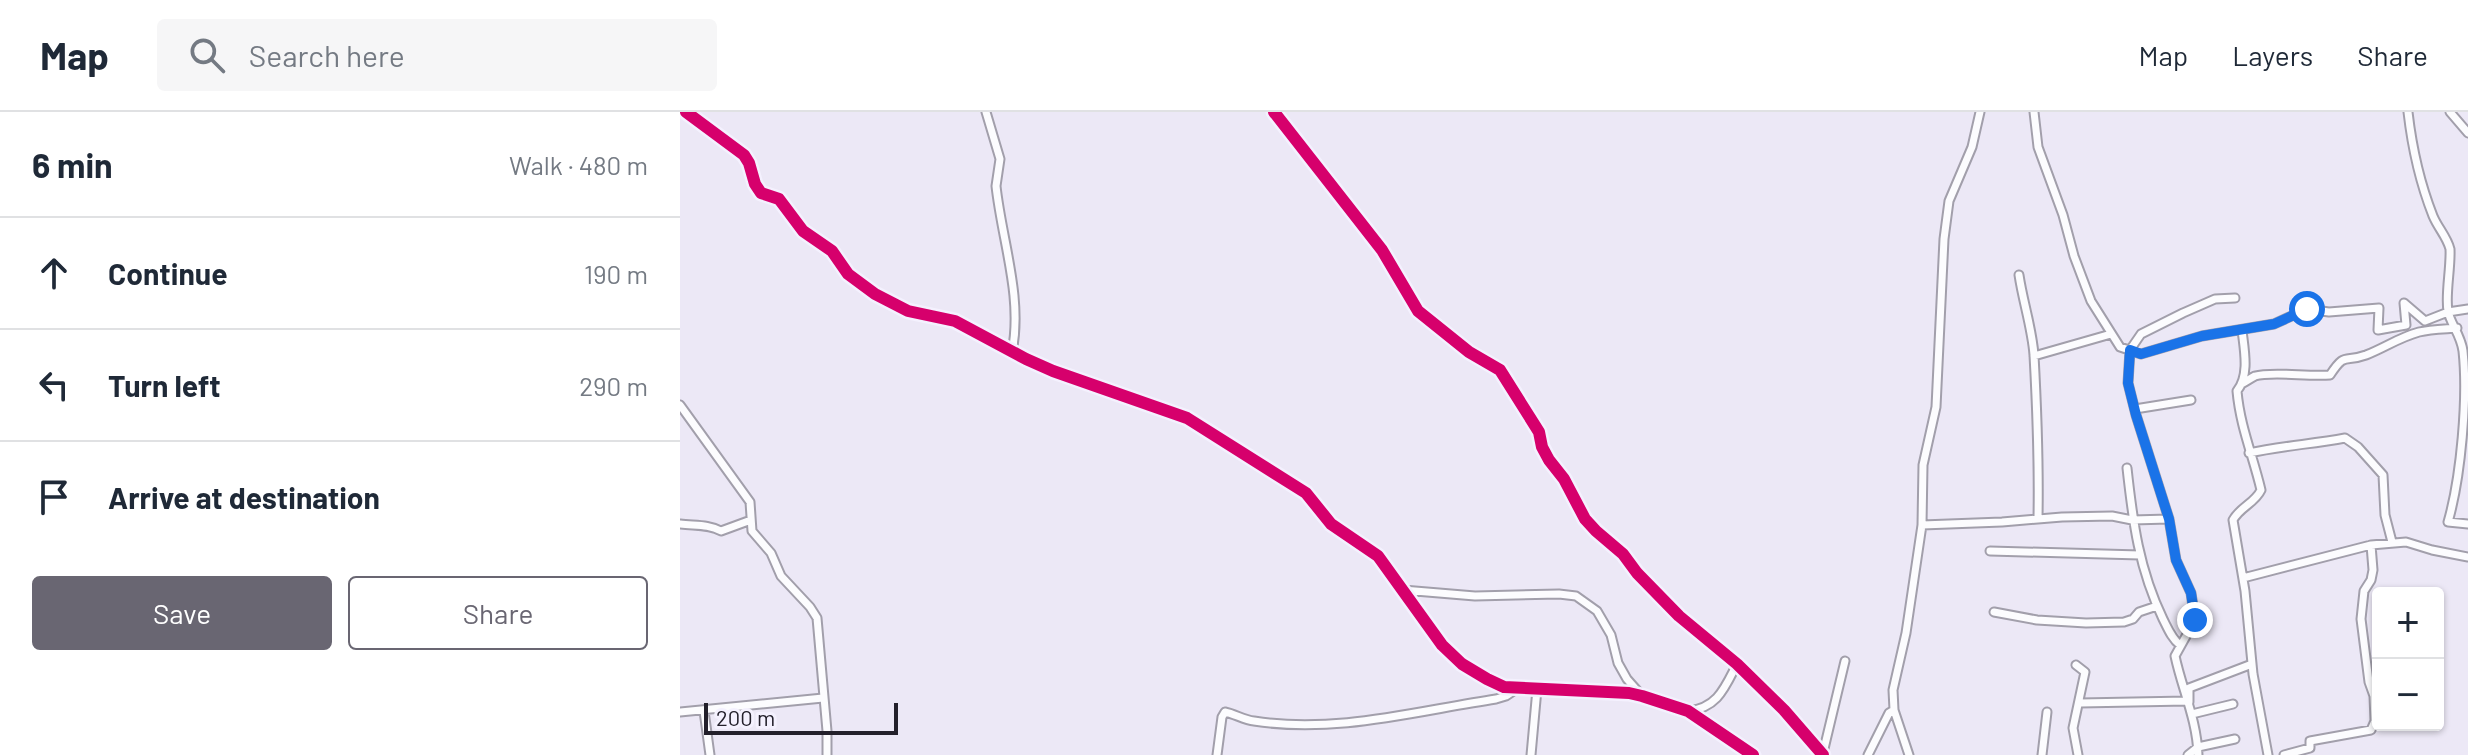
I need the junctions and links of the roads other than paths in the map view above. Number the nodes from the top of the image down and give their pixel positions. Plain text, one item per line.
1 (686, 112) edge
2 (986, 112) edge
3 (1274, 112) edge
4 (1980, 112) edge
5 (2034, 112) edge
6 (2408, 112) edge
7 (2450, 112) edge
8 (2468, 133) edge
9 (2019, 275) dead end
10 (2235, 298) dead end
11 (2468, 309) edge
12 (2448, 312) junction
13 (2406, 325) junction
14 (2457, 328) junction
15 (2242, 330) junction
16 (2422, 331) junction
17 (2111, 334) junction
18 (2130, 350) junction
19 (1012, 352) junction
20 (2034, 356) junction
21 (2243, 383) junction
22 (2191, 400) dead end
23 (680, 405) edge
24 (2135, 409) junction
25 (2249, 453) junction
26 (2127, 468) dead end
27 (2038, 518) junction
28 (2169, 519) junction
29 (751, 520) junction
30 (2132, 520) junction
31 (680, 524) edge
32 (2468, 524) edge
33 (1922, 525) junction
34 (2392, 542) junction
35 (2371, 545) junction
36 (1990, 551) dead end
37 (2140, 555) junction
38 (2468, 557) edge
39 (2243, 578) junction
40 (1403, 590) junction
41 (2157, 606) junction
42 (1994, 612) dead end
43 (2180, 645) junction
44 (1845, 661) dead end
45 (1737, 664) junction
46 (2252, 664) junction
47 (2076, 665) dead end
48 (1518, 688) junction
49 (1537, 689) junction
50 (1642, 696) junction
51 (823, 698) junction
52 (2080, 703) junction
53 (2188, 703) junction
54 (2233, 704) dead end
55 (1894, 710) junction
56 (704, 711) junction
57 (1688, 711) junction
58 (680, 712) edge
59 (2047, 712) dead end
60 (2192, 714) junction
61 (2235, 739) dead end
62 (2198, 751) edge
63 (1823, 754) edge
64 (710, 755) edge
65 (827, 755) edge
66 (1217, 755) edge
67 (1531, 755) edge
68 (1753, 755) edge
69 (1868, 755) edge
70 (1909, 755) edge
71 (2042, 755) edge
72 (2078, 755) edge
73 (2188, 755) edge
74 (2268, 755) edge
75 (2284, 755) edge

1 - 19 street
2 - 19 street
3 - 45 street
4 - 33 street
5 - 17 street
6 - 12 street
7 - 8 street
9 - 20 street
10 - 18 street
11 - 12 street
12 - 13 street
12 - 14 street
13 - 15 street
13 - 16 street
14 - 16 street
14 - 32 street
15 - 18 street
15 - 21 street
16 - 21 street
17 - 18 street
17 - 20 street
18 - 24 street
19 - 40 street
20 - 27 street
21 - 25 street
22 - 24 street
23 - 29 street
24 - 28 street
25 - 34 street
25 - 39 street
26 - 30 street
27 - 30 street
27 - 33 street
28 - 30 street
28 - 43 street
29 - 31 street
29 - 51 street
30 - 37 street
33 - 55 street
34 - 35 street
34 - 38 street
35 - 39 street
35 - 75 street
36 - 37 street
37 - 41 street
39 - 46 street
40 - 48 street
40 - 50 street
41 - 42 street
41 - 43 street
43 - 53 street
44 - 63 street
45 - 57 street
45 - 63 street
46 - 53 street
46 - 74 street
47 - 52 street
48 - 49 street
48 - 66 street
49 - 50 street
49 - 67 street
50 - 57 street
51 - 56 street
51 - 65 street
52 - 53 street
52 - 72 street
53 - 60 street
54 - 60 street
55 - 69 street
55 - 70 street
56 - 58 street
56 - 64 street
57 - 68 street
59 - 71 street
60 - 62 street
61 - 62 street
62 - 73 street

